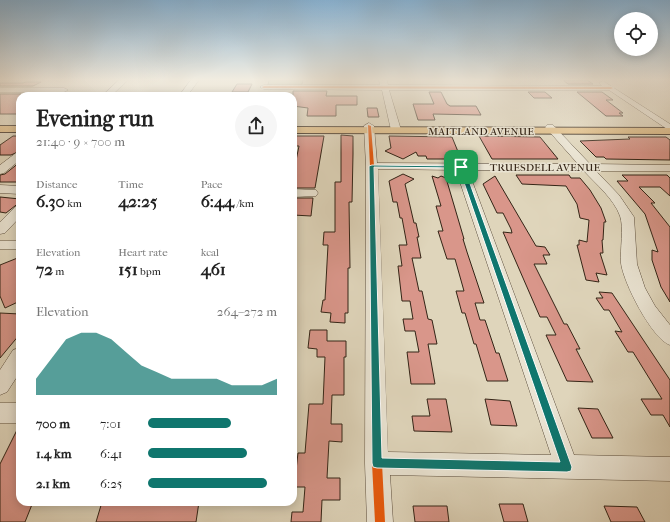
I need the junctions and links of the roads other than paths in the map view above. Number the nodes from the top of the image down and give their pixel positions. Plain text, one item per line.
1 (389, 104) edge
2 (635, 104) edge
3 (0, 124) edge
4 (16, 124) edge
5 (297, 126) edge
6 (369, 128) junction
7 (395, 128) junction
8 (669, 128) edge
9 (0, 129) edge
10 (16, 129) edge
11 (552, 129) junction
12 (297, 130) edge
13 (16, 158) edge
14 (372, 166) junction
15 (461, 167) junction
16 (587, 168) junction
17 (670, 168) edge
18 (0, 171) edge
19 (0, 189) edge
20 (16, 190) edge
21 (297, 193) edge
22 (312, 193) dead end
23 (16, 214) edge
24 (0, 230) edge
25 (16, 244) edge
26 (0, 245) edge
27 (670, 338) edge
28 (16, 362) edge
29 (0, 386) edge
30 (0, 413) edge
31 (16, 413) edge
32 (377, 463) junction
33 (567, 467) junction
34 (670, 468) edge
35 (380, 522) edge

1 - 7 street
2 - 8 street
3 - 4 main road
5 - 6 main road, MAITLAND AVENUE
6 - 7 main road, MAITLAND AVENUE
6 - 12 main road, MAITLAND AVENUE
6 - 14 street
7 - 11 main road, MAITLAND AVENUE
8 - 11 main road, MAITLAND AVENUE
9 - 10 main road
11 - 16 street
13 - 18 street
14 - 15 street, TRUESDELL AVENUE
14 - 32 street
15 - 16 street, TRUESDELL AVENUE
15 - 33 street
16 - 17 street, TRUESDELL AVENUE
16 - 27 street
19 - 20 street
21 - 22 street
23 - 24 street
25 - 26 street
28 - 29 street
30 - 31 street
32 - 33 street
32 - 35 street
33 - 34 street

